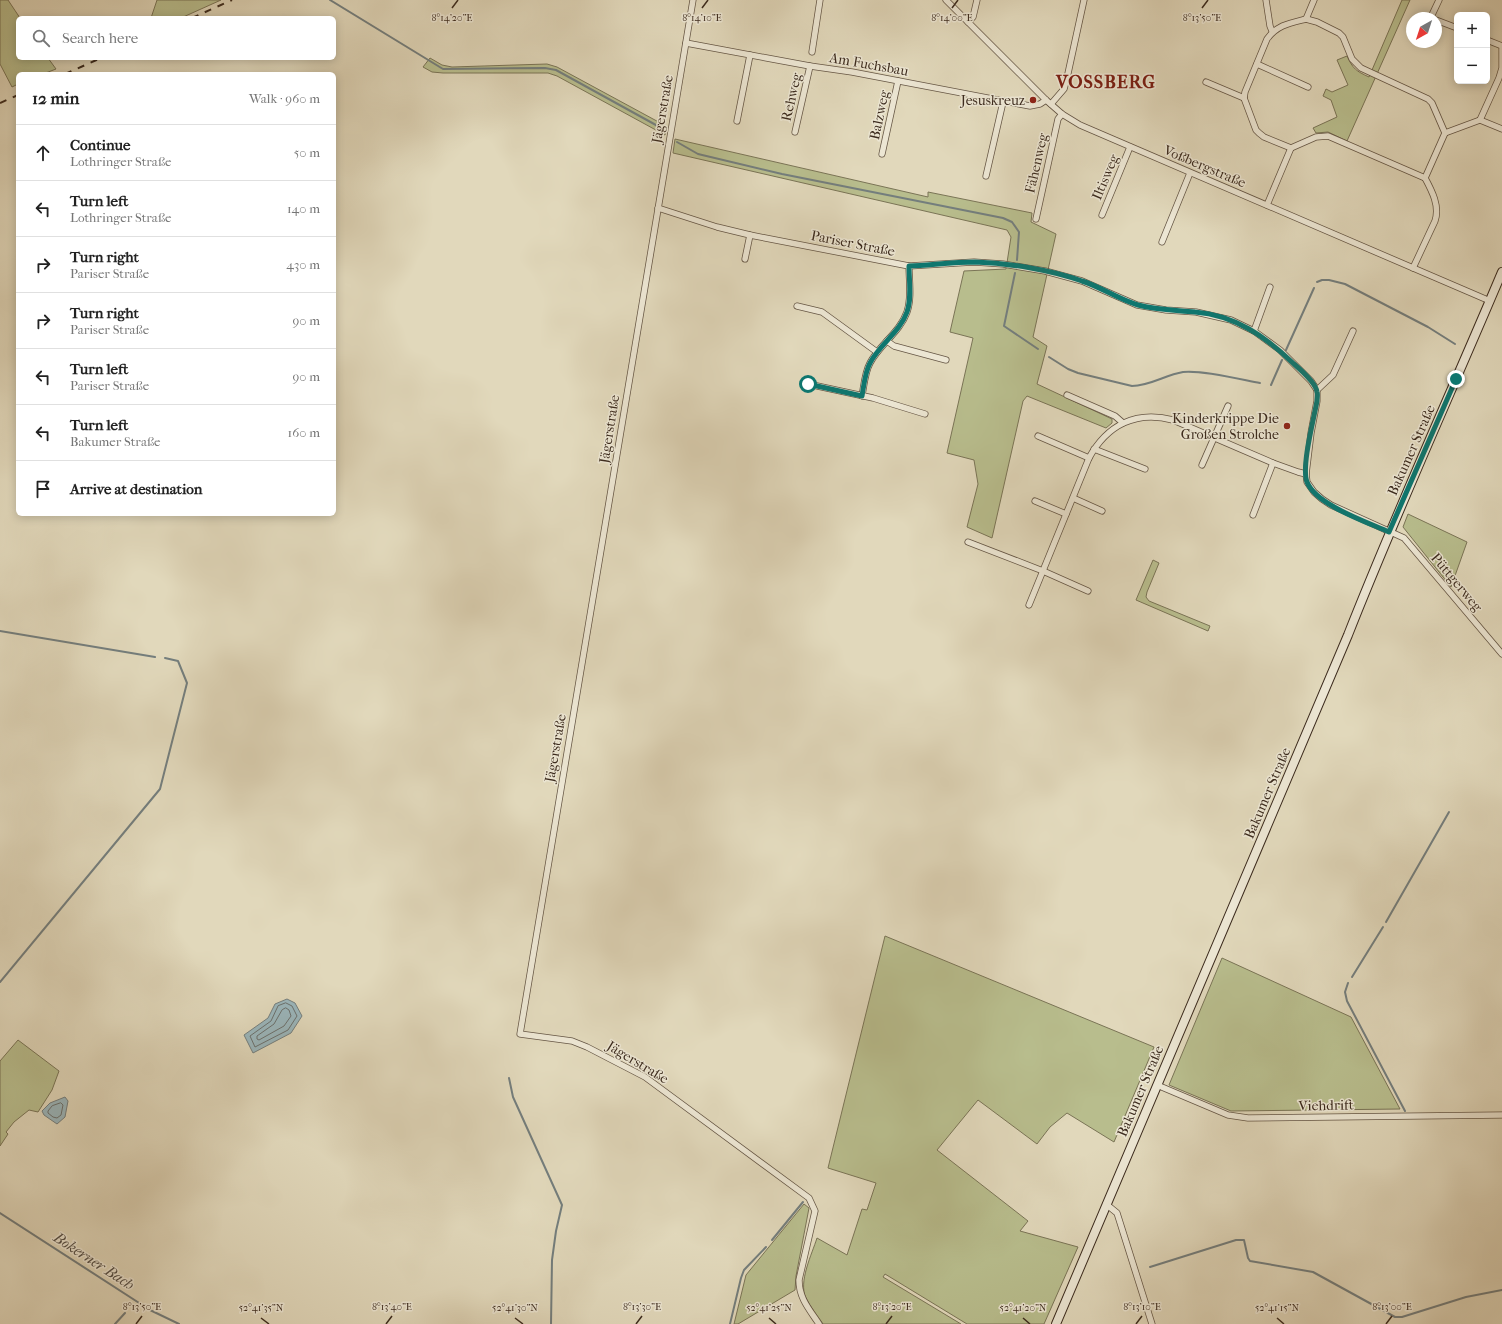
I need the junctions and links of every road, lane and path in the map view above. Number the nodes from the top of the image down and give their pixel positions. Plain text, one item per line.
1 (693, 0) edge
2 (820, 0) edge
3 (946, 0) edge
4 (977, 0) edge
5 (1084, 0) edge
6 (1266, 0) edge
7 (1314, 0) edge
8 (1439, 0) edge
9 (1433, 12) edge
10 (1306, 18) junction
11 (968, 22) junction
12 (1442, 22) edge
13 (1454, 27) edge
14 (1272, 31) junction
15 (686, 42) junction
16 (1490, 42) edge
17 (1502, 48) edge
18 (812, 52) dead end
19 (750, 55) junction
20 (1256, 64) junction
21 (810, 66) junction
22 (898, 81) junction
23 (1206, 82) dead end
24 (1308, 87) dead end
25 (1244, 98) junction
26 (1046, 100) junction
27 (1003, 102) junction
28 (1051, 104) junction
29 (1062, 114) junction
30 (1480, 120) junction
31 (737, 121) dead end
32 (1502, 129) edge
33 (795, 132) dead end
34 (1445, 134) junction
35 (1130, 147) junction
36 (1291, 148) junction
37 (882, 154) dead end
38 (1190, 173) junction
39 (986, 176) dead end
40 (1425, 178) junction
41 (1267, 205) junction
42 (658, 208) junction
43 (1102, 216) dead end
44 (1036, 219) dead end
45 (750, 235) junction
46 (1162, 242) dead end
47 (745, 259) dead end
48 (909, 266) junction
49 (1413, 268) junction
50 (1502, 272) edge
51 (1270, 286) dead end
52 (1490, 301) junction
53 (797, 306) dead end
54 (1254, 331) junction
55 (1354, 331) dead end
56 (887, 341) junction
57 (877, 352) junction
58 (946, 360) dead end
59 (808, 384) dead end
60 (1317, 390) junction
61 (1067, 394) dead end
62 (862, 396) junction
63 (1228, 406) dead end
64 (925, 414) dead end
65 (1122, 423) junction
66 (1038, 436) dead end
67 (1214, 438) junction
68 (1094, 449) junction
69 (1090, 458) junction
70 (1274, 463) junction
71 (1202, 465) dead end
72 (1145, 469) dead end
73 (1306, 474) junction
74 (1073, 498) junction
75 (1035, 501) dead end
76 (1102, 511) dead end
77 (1066, 514) junction
78 (1253, 515) dead end
79 (1389, 532) junction
80 (968, 542) dead end
81 (1043, 571) junction
82 (1088, 590) dead end
83 (1029, 605) dead end
84 (1502, 654) edge
85 (1157, 1085) junction
86 (1502, 1115) edge
87 (1106, 1204) junction
88 (819, 1324) edge
89 (1056, 1324) edge
90 (1152, 1324) edge

1 - 15 street, Jägerstraße
2 - 18 street
3 - 11 street, Voßbergstraße
4 - 11 street
5 - 28 street
6 - 14 street
7 - 10 street
8 - 9 street
10 - 14 street
10 - 34 street
11 - 26 street, Voßbergstraße
12 - 13 street
14 - 20 street
15 - 19 street, Am Fuchsbau
15 - 42 street, Jägerstraße
16 - 17 street
17 - 30 street
19 - 21 street, Am Fuchsbau
19 - 31 street
20 - 24 street
20 - 25 street
21 - 22 street, Am Fuchsbau
21 - 33 street, Rehweg
22 - 27 street, Am Fuchsbau
22 - 37 street, Balzweg
23 - 25 street
25 - 36 street
26 - 27 street, Am Fuchsbau
26 - 28 street, Voßbergstraße
27 - 39 street
28 - 29 street, Voßbergstraße
29 - 35 street, Voßbergstraße
29 - 44 street, Fähenweg
30 - 32 street
30 - 34 street
34 - 40 street
35 - 38 street, Voßbergstraße
35 - 43 street, Iltisweg
36 - 40 street
36 - 41 street
38 - 41 street, Voßbergstraße
38 - 46 street
40 - 49 street
41 - 49 street, Voßbergstraße
42 - 45 street, Pariser Straße
42 - 88 street, Jägerstraße
45 - 47 street
45 - 48 street, Pariser Straße
48 - 54 street, Pariser Straße
48 - 56 street
49 - 52 street, Voßbergstraße
50 - 52 main road, Bakumer Straße
51 - 54 street
52 - 79 main road, Bakumer Straße
53 - 57 street
54 - 60 street, Pariser Straße
55 - 60 street
56 - 57 street
56 - 58 street
57 - 62 street
59 - 62 street
60 - 73 street
61 - 65 street
62 - 64 street
63 - 67 street
65 - 67 street
65 - 68 street
66 - 69 street
67 - 70 street
67 - 71 street
68 - 69 street
68 - 72 street
69 - 74 street
70 - 73 street
70 - 78 street
73 - 79 street
74 - 76 street
74 - 77 street
75 - 77 street
77 - 81 street
79 - 84 street, Püttgerweg
79 - 85 main road, Bakumer Straße
80 - 81 street
81 - 82 street
81 - 83 street
85 - 86 street, Viehdrift
85 - 87 main road, Bakumer Straße
87 - 89 main road, Bakumer Straße
87 - 90 street

